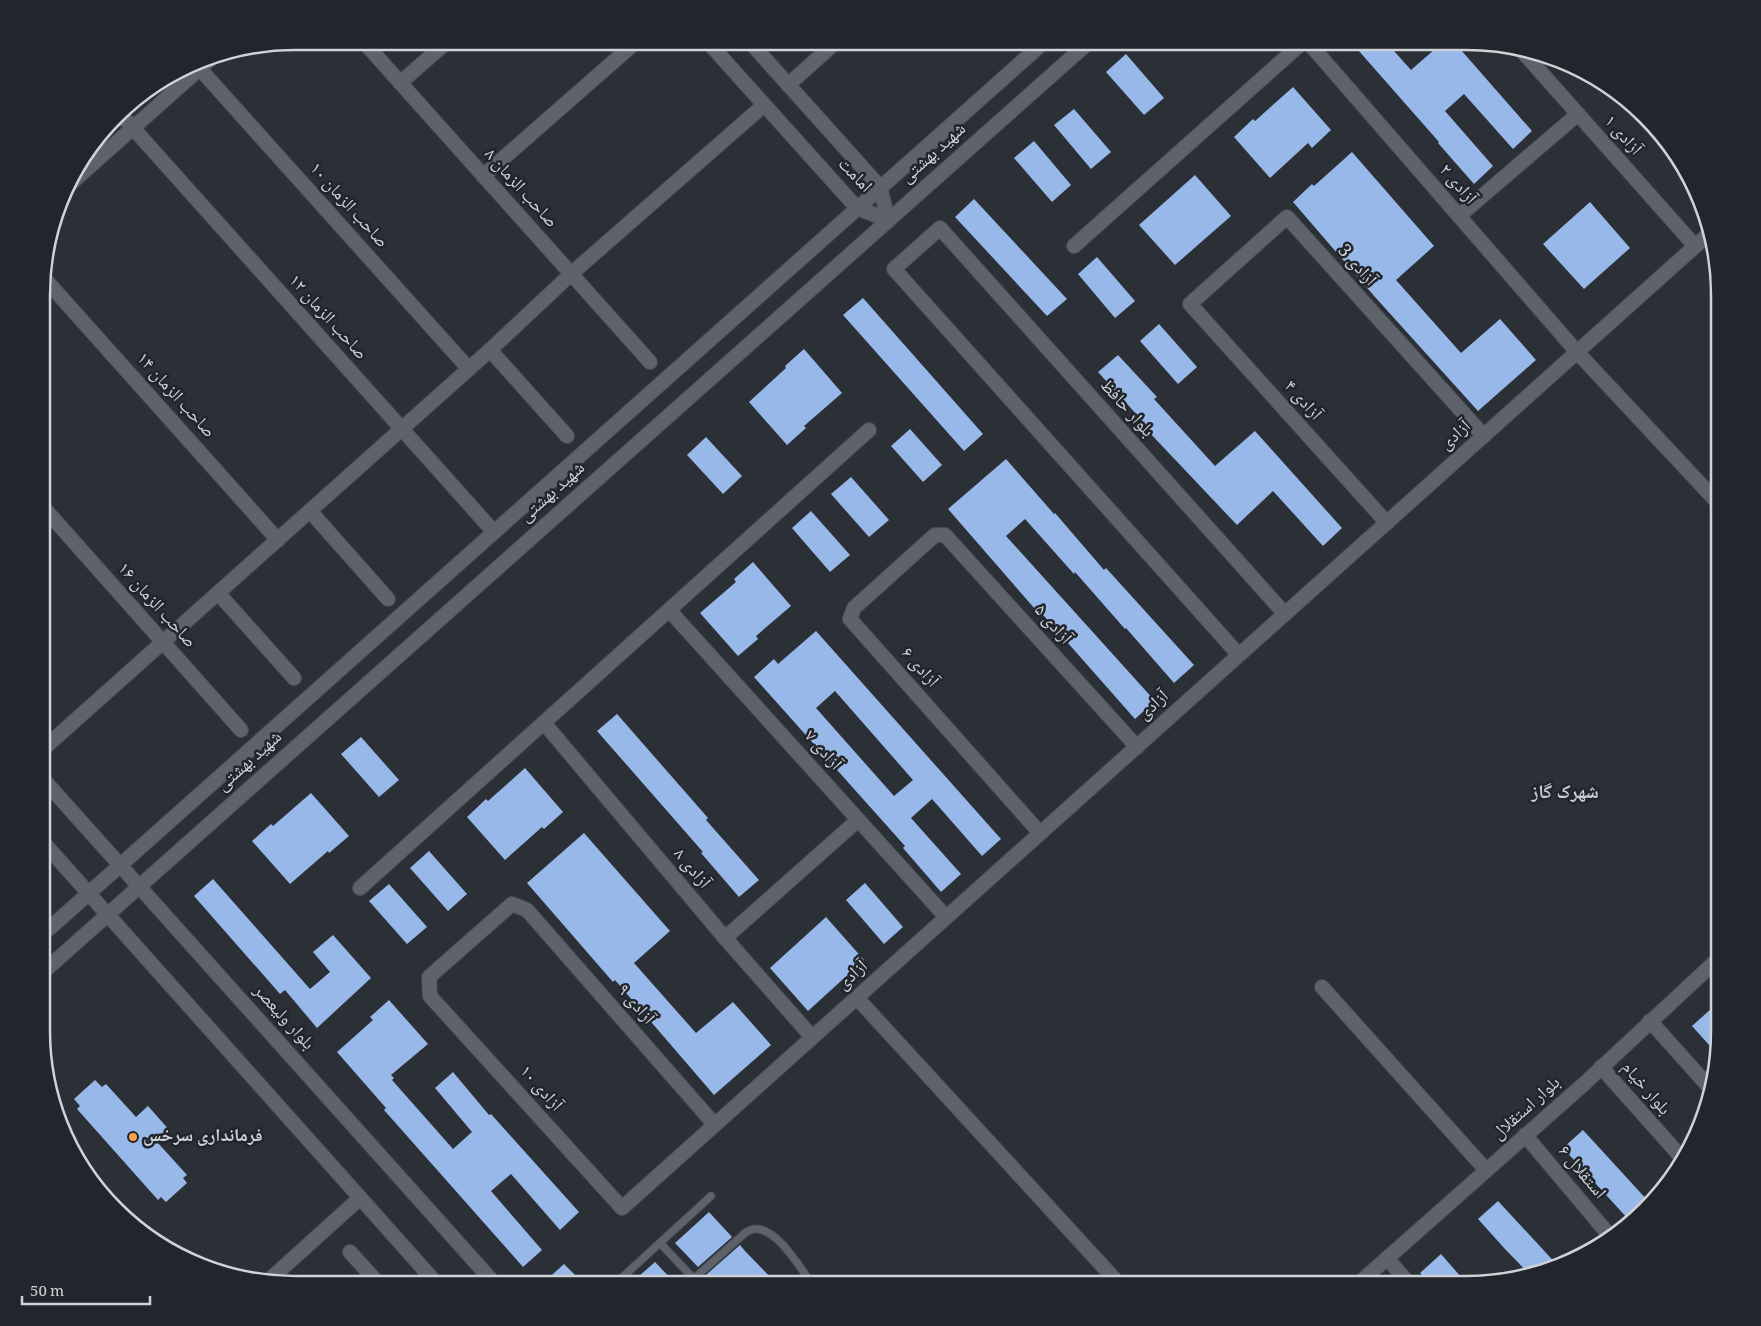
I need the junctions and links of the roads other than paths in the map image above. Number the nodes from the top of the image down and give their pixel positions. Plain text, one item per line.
1 (371, 50) edge
2 (438, 50) edge
3 (627, 50) edge
4 (715, 50) edge
5 (756, 50) edge
6 (828, 50) edge
7 (1035, 50) edge
8 (1080, 50) edge
9 (1294, 50) edge
10 (1315, 50) edge
11 (1528, 58) edge
12 (200, 69) edge
13 (199, 70) edge
14 (400, 83) junction
15 (788, 85) junction
16 (764, 105) junction
17 (1578, 114) junction
18 (125, 119) edge
19 (133, 128) junction
20 (84, 172) edge
21 (483, 176) junction
22 (880, 187) junction
23 (857, 208) junction
24 (1459, 216) junction
25 (888, 220) junction
26 (1704, 238) edge
27 (1074, 246) dead end
28 (1695, 246) junction
29 (571, 274) junction
30 (51, 285) edge
31 (1190, 304) joint
32 (490, 350) junction
33 (1577, 352) junction
34 (650, 362) dead end
35 (469, 369) junction
36 (402, 429) junction
37 (868, 430) dead end
38 (567, 436) dead end
39 (1484, 436) junction
40 (1711, 495) edge
41 (310, 511) junction
42 (50, 515) edge
43 (1386, 523) junction
44 (494, 532) junction
45 (936, 535) joint
46 (278, 540) junction
47 (218, 593) junction
48 (388, 598) dead end
49 (669, 610) junction
50 (1285, 614) junction
51 (164, 642) junction
52 (1239, 655) junction
53 (294, 678) dead end
54 (544, 723) junction
55 (241, 730) dead end
56 (50, 743) edge
57 (1137, 747) junction
58 (50, 787) edge
59 (858, 820) junction
60 (1040, 833) junction
61 (50, 850) edge
62 (121, 865) junction
63 (140, 886) junction
64 (360, 888) dead end
65 (89, 893) junction
66 (108, 914) junction
67 (946, 918) junction
68 (50, 928) edge
69 (725, 938) junction
70 (1711, 965) edge
71 (50, 966) edge
72 (1322, 986) dead end
73 (430, 996) joint
74 (857, 998) junction
75 (1650, 1021) junction
76 (812, 1037) junction
77 (1601, 1067) junction
78 (1705, 1083) edge
79 (715, 1125) junction
80 (1525, 1135) junction
81 (1678, 1153) edge
82 (1486, 1170) junction
83 (711, 1196) dead end
84 (360, 1198) junction
85 (622, 1208) joint
86 (1606, 1232) edge
87 (660, 1243) junction
88 (350, 1252) dead end
89 (1387, 1258) junction
90 (275, 1275) edge
91 (372, 1276) edge
92 (430, 1276) edge
93 (488, 1276) edge
94 (624, 1276) edge
95 (686, 1276) edge
96 (698, 1276) edge
97 (806, 1276) edge
98 (1112, 1276) edge
99 (1367, 1276) edge
100 (1402, 1276) edge

1 - 14 street, صاحب الزمان ۸
2 - 14 street
3 - 21 street
4 - 16 street, امامت
5 - 15 street, امامت
6 - 15 street
7 - 22 street, شهید بهشتی
8 - 25 street, شهید بهشتی
9 - 27 street
10 - 24 street, آزادی ۲
11 - 17 street, آزادی ۱
12 - 35 street, صاحب الزمان ۱۰
13 - 19 street
14 - 21 street, صاحب الزمان ۸
15 - 22 street, امامت
16 - 23 street, امامت
16 - 29 street
17 - 24 street
17 - 28 street, آزادی ۱
18 - 19 street, صاحب الزمان ۱۲
19 - 20 street
19 - 36 street, صاحب الزمان ۱۲
21 - 29 street, صاحب الزمان ۸
22 - 23 street, شهید بهشتی
22 - 25 street, امامت
23 - 25 street, امامت
23 - 44 street, شهید بهشتی
24 - 33 street, آزادی ۲
25 - 63 street, شهید بهشتی
26 - 28 street, آزادی
28 - 33 street, آزادی
29 - 32 street
29 - 34 street, صاحب الزمان ۸
30 - 46 street, صاحب الزمان ۱۴
31 - 39 street, آزادی 3
31 - 43 street, آزادی ۴
32 - 35 street
32 - 38 street
33 - 39 street, آزادی
33 - 40 street, آزادی ۲
35 - 36 street
36 - 41 street
36 - 44 street, صاحب الزمان ۱۲
37 - 49 street
39 - 43 street, آزادی
41 - 46 street
41 - 48 street
42 - 51 street, صاحب الزمان ۱۶
43 - 50 street, آزادی
44 - 62 street, شهید بهشتی
45 - 57 street, آزادی ۵
45 - 60 street, آزادی ۶
46 - 47 street
47 - 51 street
47 - 53 street
49 - 54 street
49 - 59 street, آزادی ۷
50 - 52 street, آزادی
50 - 52 street, بلوار حافظ
51 - 55 street, صاحب الزمان ۱۶
51 - 56 street
52 - 57 street, آزادی
54 - 64 street
54 - 69 street, آزادی ۸
57 - 60 street, آزادی
58 - 62 street, بلوار ولیعصر
59 - 67 street, آزادی ۷
59 - 69 street
60 - 67 street, آزادی
61 - 65 street
62 - 63 street, بلوار ولیعصر
62 - 65 street, شهید بهشتی
63 - 66 street, شهید بهشتی
63 - 93 street, بلوار ولیعصر
65 - 66 street
65 - 68 street, شهید بهشتی
66 - 71 street, شهید بهشتی
66 - 84 street
67 - 74 street, آزادی
69 - 76 street, آزادی ۸
70 - 75 street, بلوار استقلال
72 - 82 street
73 - 79 street, آزادی ۹
73 - 85 street, آزادی ۱۰
74 - 76 street, آزادی
74 - 98 street
75 - 77 street, بلوار استقلال
75 - 78 street
76 - 79 street, آزادی
77 - 80 street, بلوار استقلال
77 - 81 street, بلوار خیام
79 - 85 street, آزادی
80 - 82 street, بلوار استقلال
80 - 86 street, استقلال ۶
82 - 89 street, بلوار استقلال
83 - 87 lane
84 - 90 street
84 - 92 street
87 - 94 lane
87 - 95 lane
88 - 91 street
89 - 99 street, بلوار استقلال
89 - 100 street
96 - 97 lane

